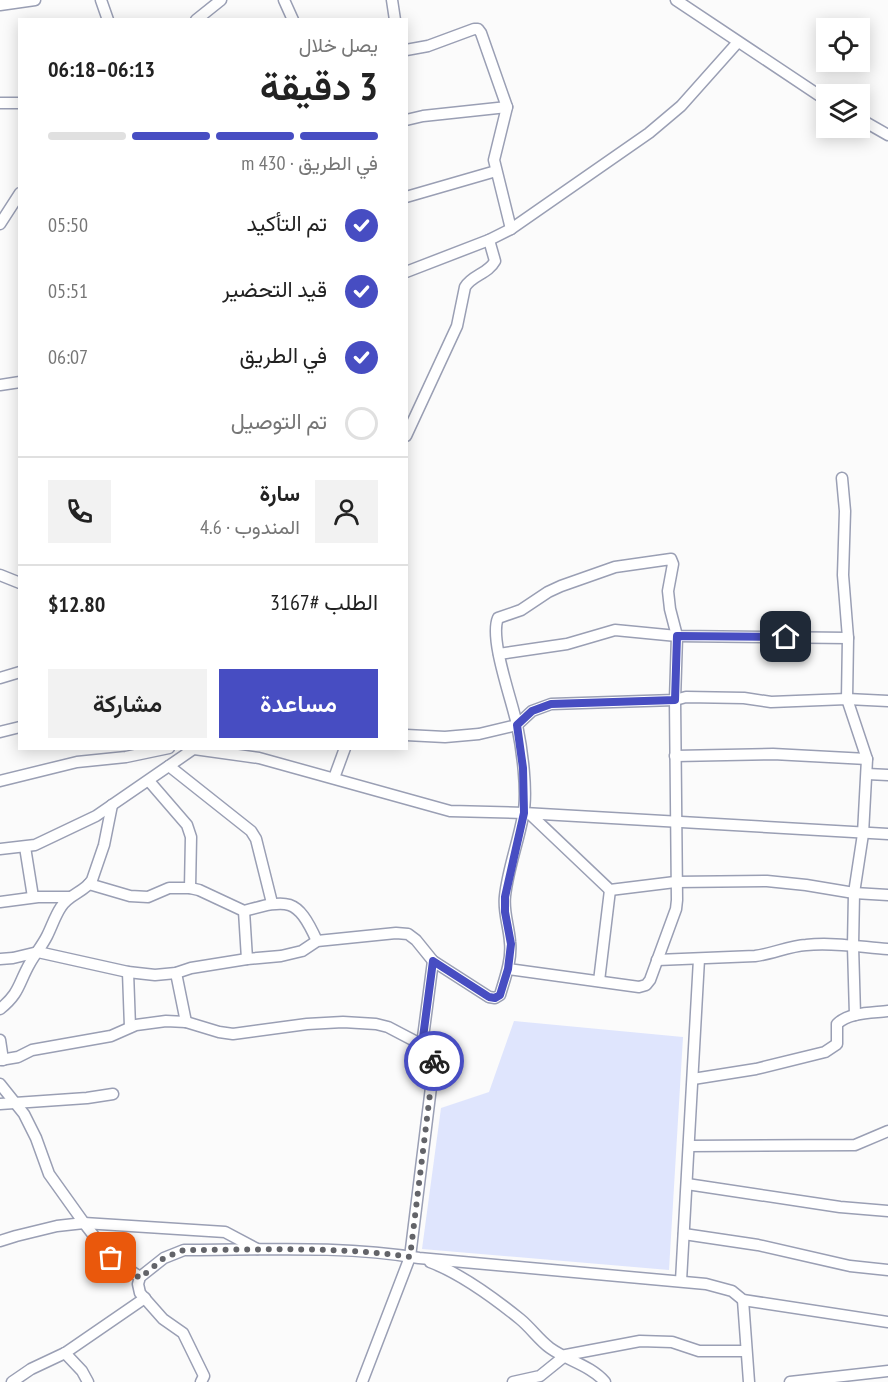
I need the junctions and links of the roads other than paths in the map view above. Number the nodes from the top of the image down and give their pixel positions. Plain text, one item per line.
1 (35, 0) edge
2 (101, 0) edge
3 (221, 0) edge
4 (286, 0) edge
5 (392, 0) edge
6 (676, 0) edge
7 (0, 5) edge
8 (107, 18) edge
9 (198, 18) edge
10 (292, 18) edge
11 (395, 18) edge
12 (738, 42) junction
13 (408, 50) edge
14 (816, 93) edge
15 (0, 103) edge
16 (18, 103) edge
17 (507, 107) junction
18 (408, 120) edge
19 (870, 125) edge
20 (888, 135) edge
21 (496, 171) junction
22 (18, 196) edge
23 (408, 196) edge
24 (0, 224) edge
25 (511, 229) junction
26 (489, 240) junction
27 (408, 271) edge
28 (18, 382) edge
29 (0, 386) edge
30 (408, 432) edge
31 (842, 478) dead end
32 (0, 575) edge
33 (18, 582) edge
34 (677, 636) junction
35 (848, 638) junction
36 (499, 654) junction
37 (18, 673) edge
38 (0, 678) edge
39 (847, 699) junction
40 (675, 700) junction
41 (888, 701) edge
42 (517, 725) junction
43 (18, 727) edge
44 (0, 732) edge
45 (408, 735) edge
46 (159, 750) edge
47 (189, 750) edge
48 (198, 750) edge
49 (344, 750) edge
50 (675, 756) junction
51 (867, 759) junction
52 (169, 766) junction
53 (867, 774) junction
54 (888, 775) edge
55 (334, 778) junction
56 (149, 781) junction
57 (0, 782) edge
58 (112, 805) junction
59 (527, 813) junction
60 (676, 821) junction
61 (863, 834) junction
62 (888, 834) edge
63 (25, 847) junction
64 (0, 849) edge
65 (675, 882) junction
66 (89, 884) junction
67 (190, 888) junction
68 (610, 890) junction
69 (854, 893) junction
70 (888, 895) edge
71 (33, 897) junction
72 (69, 897) junction
73 (0, 902) edge
74 (272, 903) junction
75 (244, 911) junction
76 (317, 941) junction
77 (853, 946) junction
78 (888, 949) edge
79 (38, 952) junction
80 (0, 959) edge
81 (247, 959) junction
82 (699, 959) junction
83 (657, 960) junction
84 (433, 961) junction
85 (508, 969) junction
86 (128, 972) junction
87 (176, 973) junction
88 (599, 981) junction
89 (0, 1010) edge
90 (888, 1011) edge
91 (855, 1015) junction
92 (186, 1022) junction
93 (130, 1027) junction
94 (0, 1040) edge
95 (422, 1045) junction
96 (2, 1060) edge
97 (693, 1079) junction
98 (0, 1084) edge
99 (113, 1094) dead end
100 (15, 1103) junction
101 (0, 1104) edge
102 (888, 1131) edge
103 (689, 1146) junction
104 (687, 1184) junction
105 (888, 1211) edge
106 (84, 1223) junction
107 (684, 1234) junction
108 (0, 1241) edge
109 (260, 1250) junction
110 (415, 1257) junction
111 (888, 1270) edge
112 (140, 1278) junction
113 (681, 1281) junction
114 (144, 1298) junction
115 (743, 1300) junction
116 (888, 1322) edge
117 (746, 1351) junction
118 (65, 1353) junction
119 (566, 1355) junction
120 (888, 1371) edge
121 (541, 1379) edge
122 (12, 1382) edge
123 (88, 1382) edge
124 (201, 1382) edge
125 (362, 1382) edge
126 (513, 1382) edge
127 (605, 1382) edge
128 (749, 1382) edge
129 (790, 1382) edge

1 - 7 street
2 - 8 street
3 - 9 street
4 - 10 street
5 - 11 street
6 - 12 street
12 - 14 street
12 - 25 street
13 - 17 street
15 - 16 street
17 - 18 street
17 - 21 street
19 - 20 street
21 - 23 street
21 - 25 street
22 - 24 street
25 - 26 street
26 - 27 street
26 - 30 street
28 - 29 street
31 - 35 street
32 - 33 street
34 - 35 street
34 - 36 street
34 - 36 street
34 - 40 street
35 - 39 street
36 - 42 street
37 - 38 street
39 - 40 street
39 - 41 street
39 - 51 street
40 - 42 street
40 - 50 street
42 - 45 street
42 - 59 street
43 - 44 street
46 - 57 street
47 - 52 street
48 - 55 street
49 - 55 street
50 - 51 street
50 - 60 street
51 - 53 street
52 - 56 street
52 - 74 street
53 - 54 street
53 - 61 street
55 - 59 street
56 - 58 street
56 - 67 street
58 - 63 street
58 - 66 street
59 - 60 street
59 - 68 street
59 - 85 street
60 - 61 street
60 - 65 street
61 - 62 street
61 - 69 street
63 - 64 street
63 - 71 street
65 - 68 street
65 - 69 street
65 - 83 street
66 - 67 street
66 - 72 street
67 - 75 street
68 - 88 street
69 - 70 street
69 - 77 street
71 - 72 street
71 - 73 street
72 - 79 street
74 - 75 street
74 - 76 street
75 - 81 street
76 - 81 street
76 - 84 street
77 - 78 street
77 - 82 street
77 - 91 street
79 - 80 street
79 - 86 street
79 - 89 street
81 - 87 street
82 - 83 street
82 - 97 street
83 - 88 street
84 - 85 street
84 - 95 street
85 - 88 street
86 - 87 street
86 - 93 street
87 - 92 street
90 - 91 street
91 - 97 street
92 - 93 street
92 - 95 street
93 - 96 street
94 - 96 street
95 - 110 street
97 - 103 street
98 - 100 street
99 - 100 street
100 - 101 street
100 - 106 street
102 - 103 street
103 - 104 street
104 - 105 street
104 - 107 street
106 - 108 street
106 - 109 street
106 - 112 street
107 - 111 street
107 - 113 street
109 - 110 street
109 - 112 street
110 - 113 street
110 - 119 street
110 - 125 street
112 - 114 street
113 - 115 street
114 - 118 street
114 - 124 street
115 - 116 street
115 - 117 street
117 - 119 street
117 - 128 street
118 - 122 street
118 - 123 street
119 - 121 street
119 - 127 street
120 - 129 street
121 - 126 street

